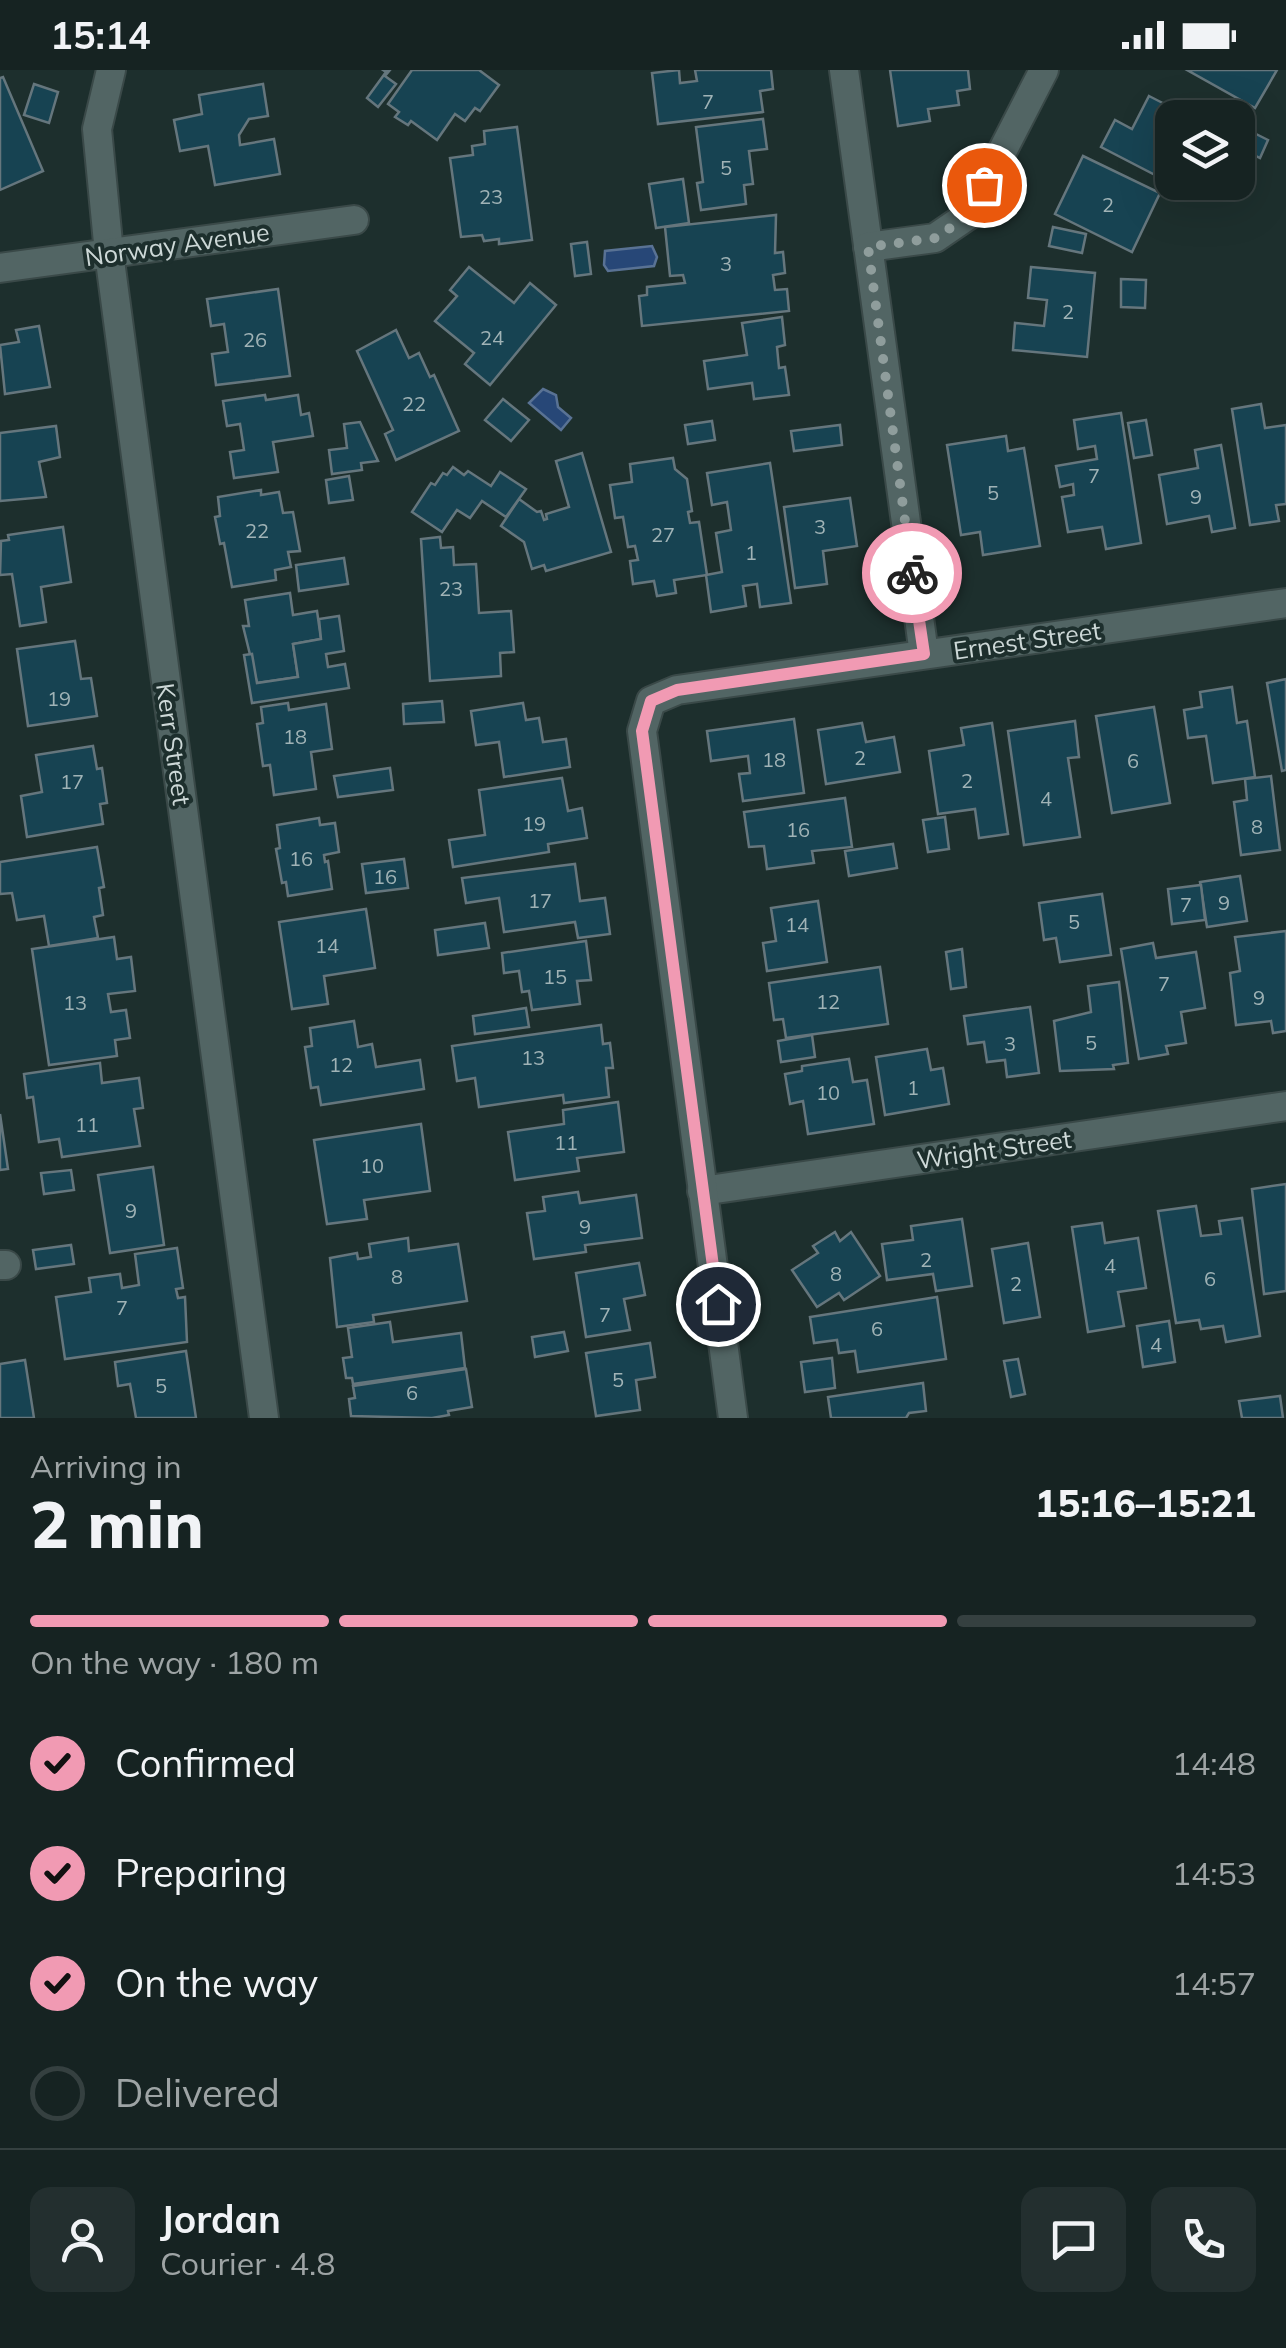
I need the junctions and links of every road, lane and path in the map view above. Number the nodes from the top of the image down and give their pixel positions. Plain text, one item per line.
1 (110, 70) edge
2 (844, 70) edge
3 (1044, 70) edge
4 (354, 220) dead end
5 (868, 247) junction
6 (109, 253) junction
7 (0, 268) edge
8 (1286, 602) edge
9 (924, 654) junction
10 (1286, 1106) edge
11 (702, 1191) junction
12 (264, 1418) edge
13 (733, 1418) edge

1 - 6 street, Kerr Street
2 - 5 street
3 - 5 street
4 - 6 street, Norway Avenue
5 - 9 street
6 - 7 street, Norway Avenue
6 - 12 street, Kerr Street
8 - 9 street, Ernest Street
9 - 11 street, Ernest Street
10 - 11 street, Wright Street
11 - 13 street

